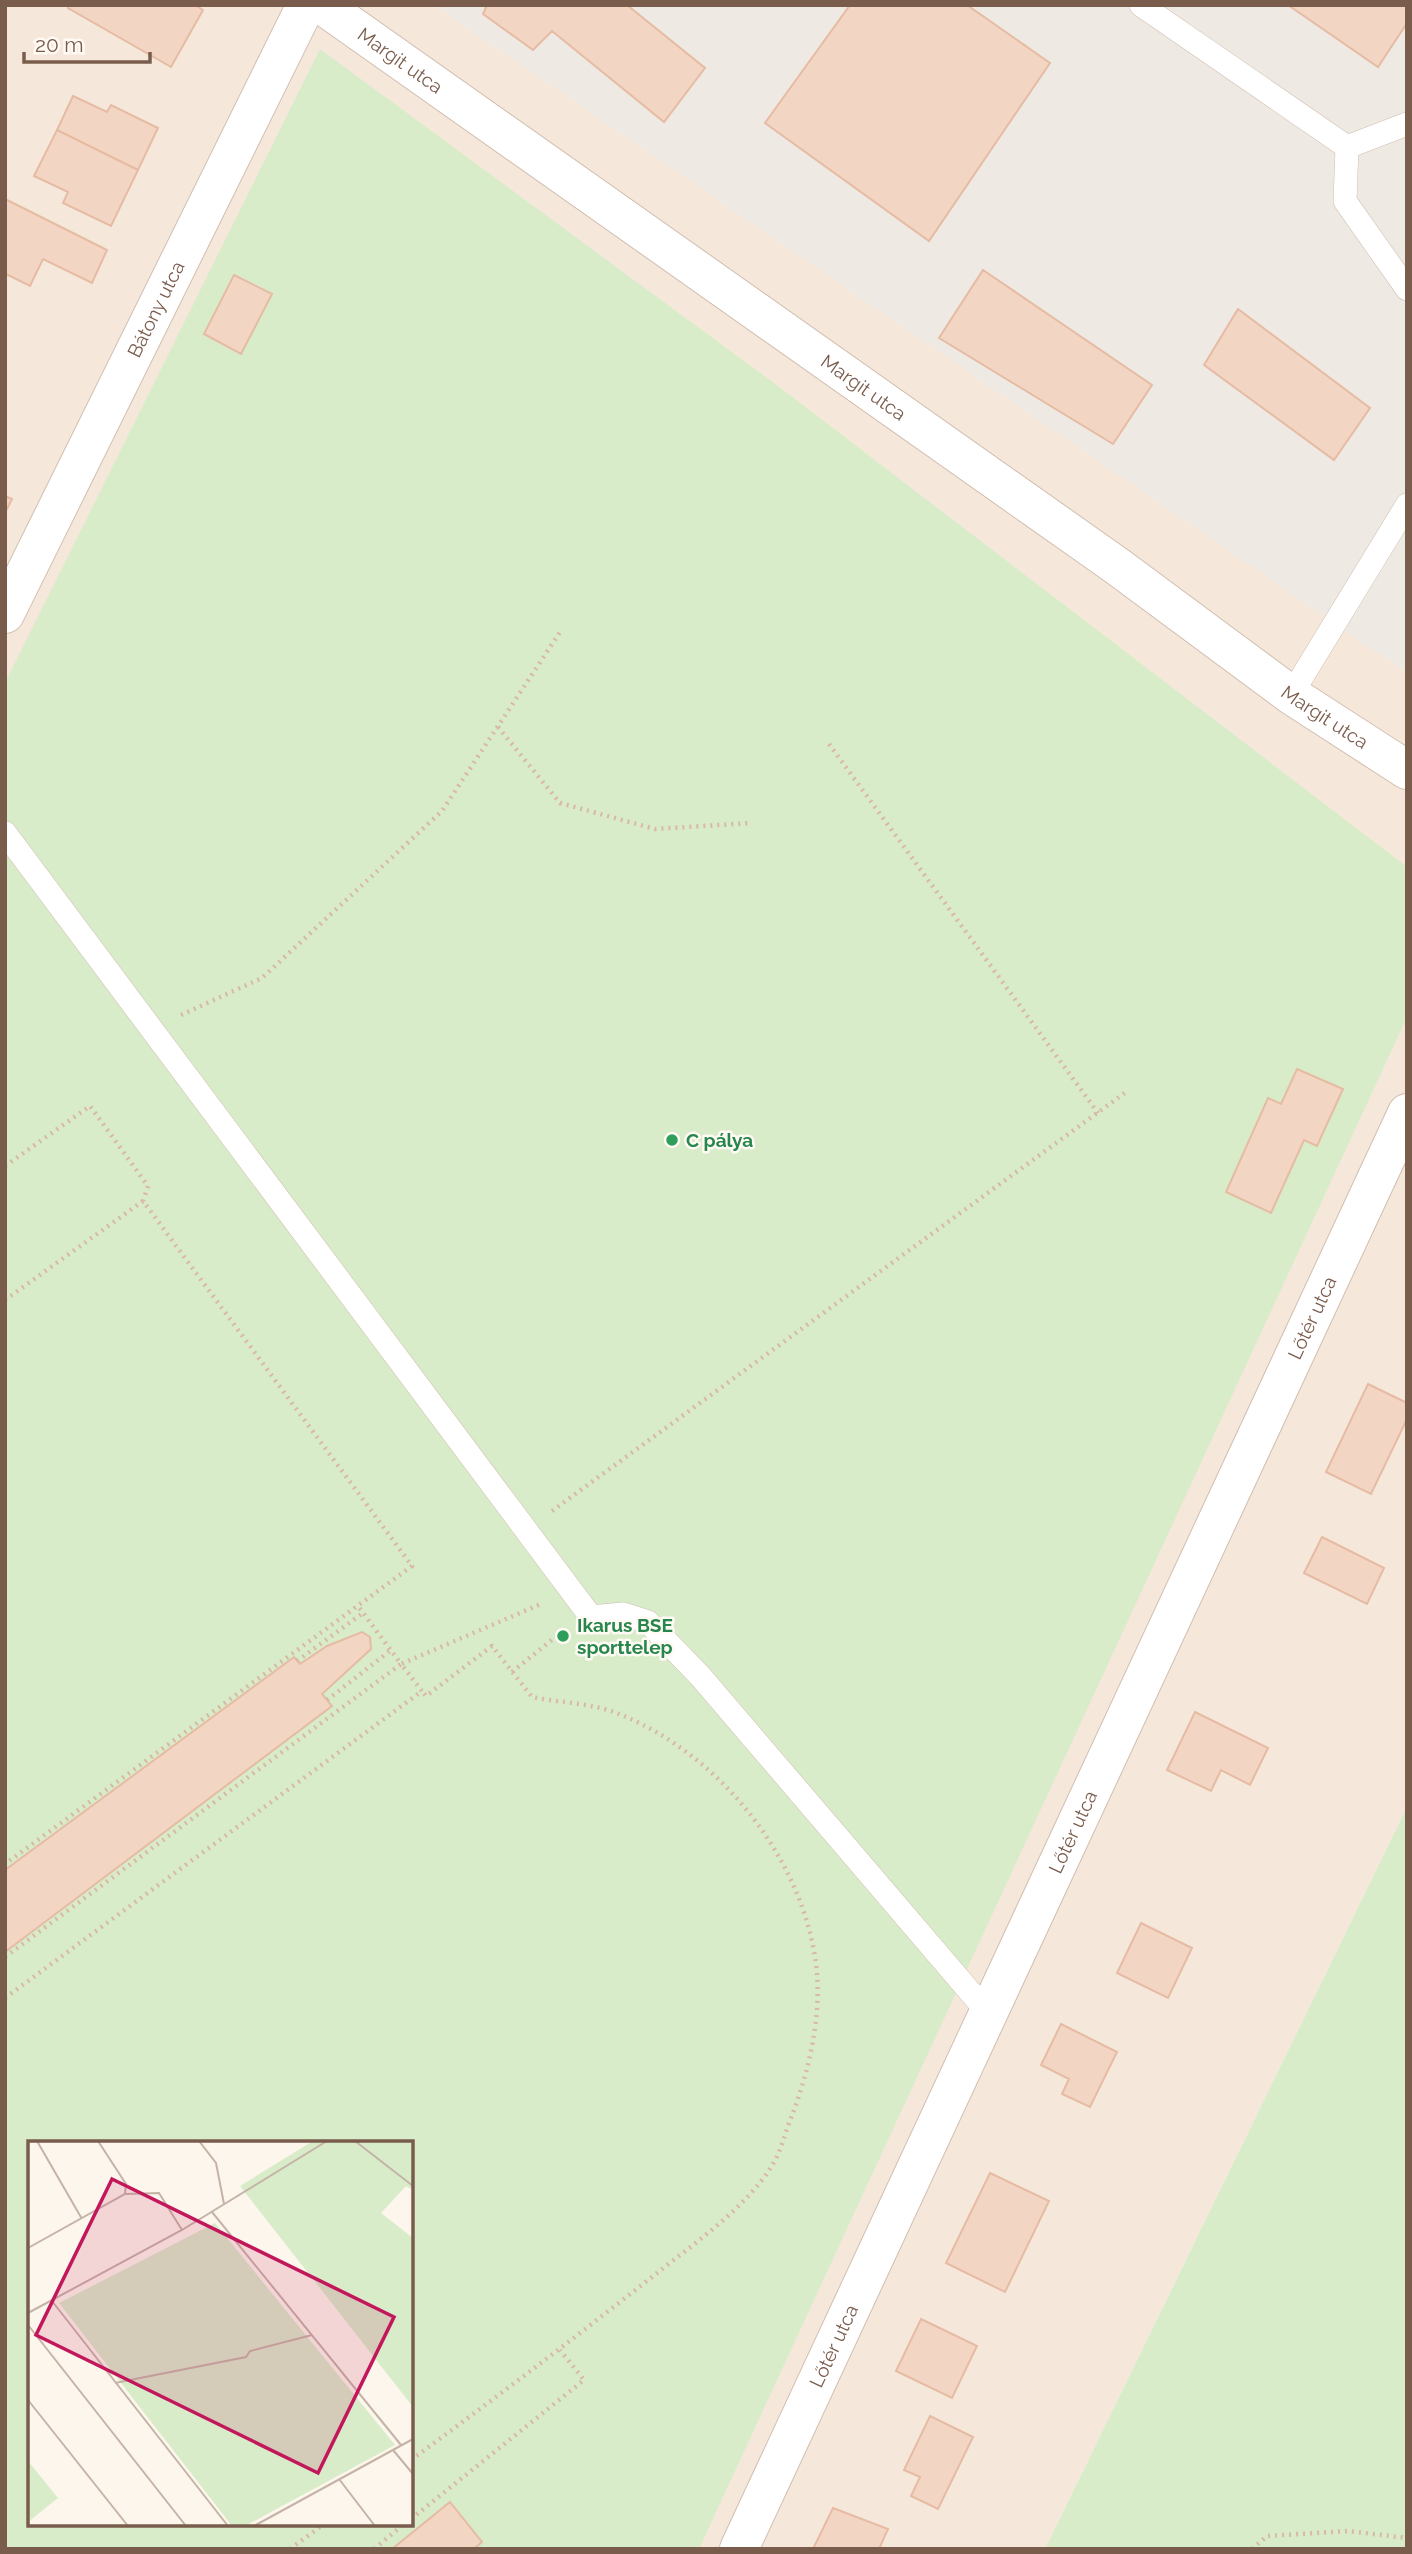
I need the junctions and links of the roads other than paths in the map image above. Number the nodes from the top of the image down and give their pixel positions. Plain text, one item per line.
1 (306, 5) edge
2 (322, 5) edge
3 (1140, 5) edge
4 (1407, 124) edge
5 (1347, 147) junction
6 (1407, 289) edge
7 (1407, 505) edge
8 (5, 614) edge
9 (1291, 695) junction
10 (1407, 770) edge
11 (5, 833) edge
12 (1407, 1114) edge
13 (989, 2014) junction
14 (739, 2549) edge

1 - 8 street, Bátony utca
2 - 9 street, Margit utca
3 - 5 lane
4 - 5 lane
5 - 6 lane
7 - 9 lane
9 - 10 street, Margit utca
11 - 13 lane
12 - 13 street, Lőtér utca
13 - 14 street, Lőtér utca

